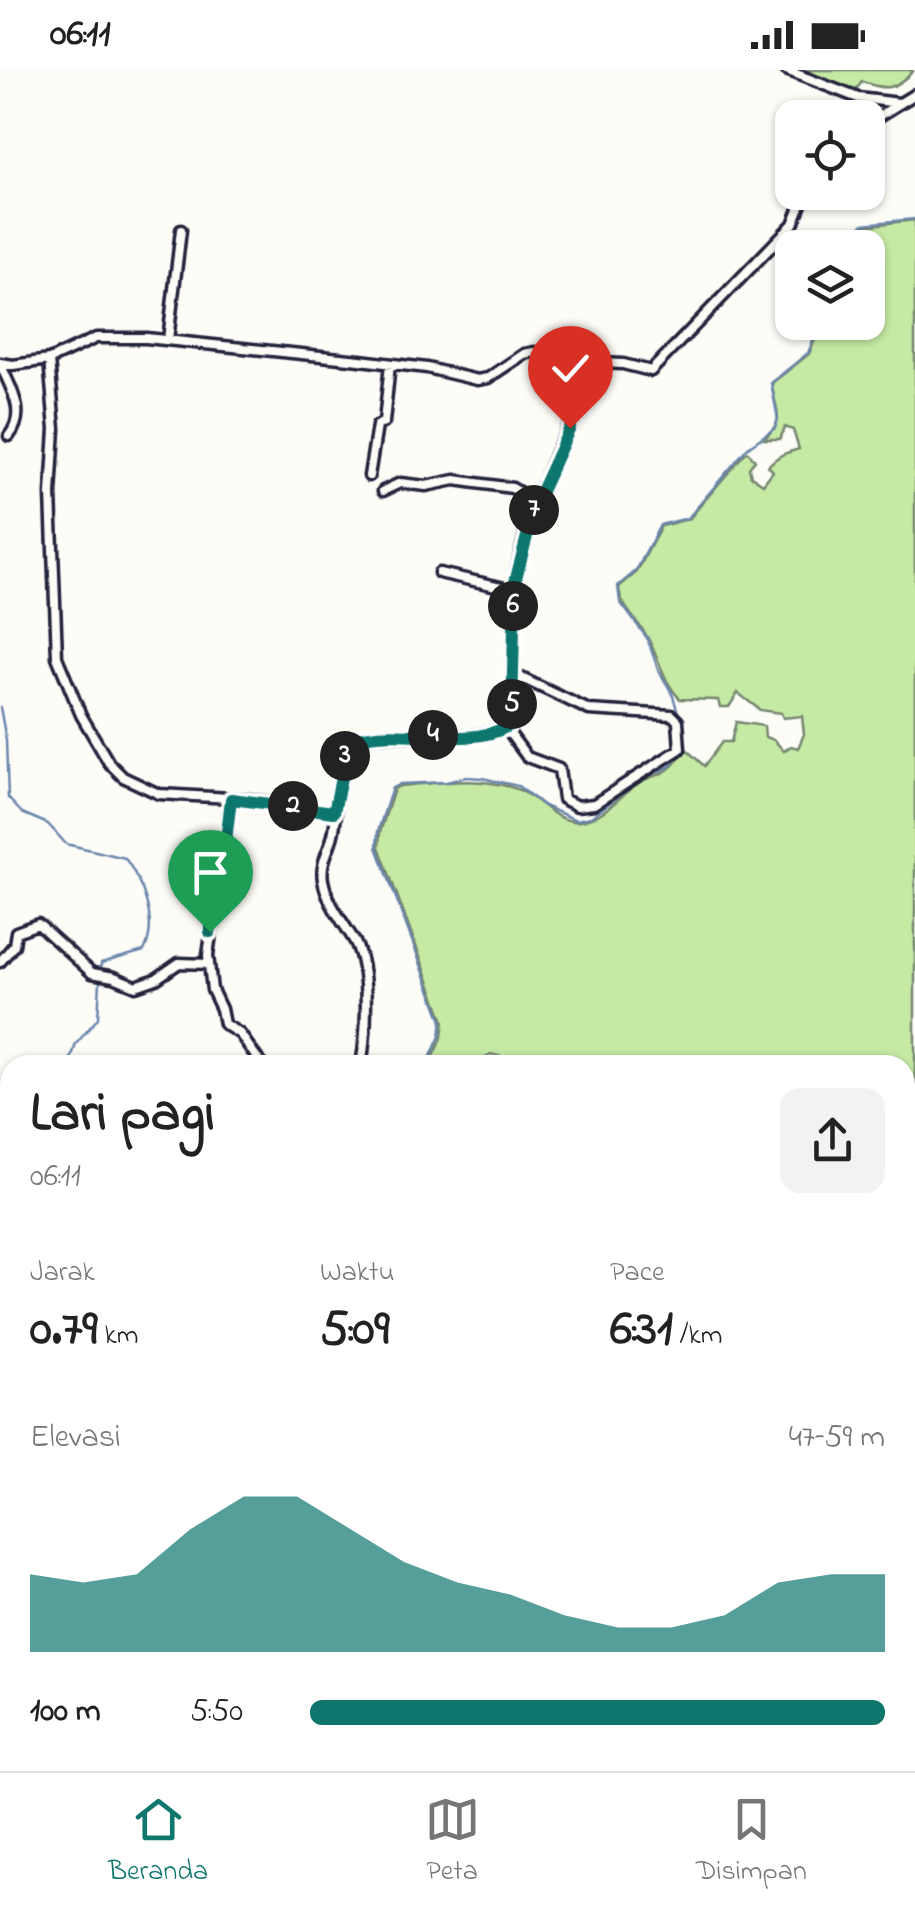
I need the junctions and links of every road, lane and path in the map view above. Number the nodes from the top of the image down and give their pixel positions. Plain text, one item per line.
1 (786, 70) edge
2 (915, 94) edge
3 (899, 103) junction
4 (885, 112) edge
5 (799, 210) edge
6 (181, 230) dead end
7 (168, 340) junction
8 (50, 360) junction
9 (0, 363) edge
10 (390, 364) junction
11 (601, 364) junction
12 (9, 436) dead end
13 (368, 476) dead end
14 (382, 491) dead end
15 (536, 502) junction
16 (439, 573) dead end
17 (514, 590) junction
18 (513, 674) junction
19 (505, 727) junction
20 (231, 799) junction
21 (334, 812) junction
22 (0, 962) edge
23 (209, 964) junction
24 (255, 1055) edge
25 (363, 1055) edge

1 - 3 street
2 - 3 street
3 - 4 street
5 - 11 street
6 - 7 street
7 - 8 street
7 - 10 street
8 - 9 street
8 - 20 street
9 - 12 street
10 - 11 street
10 - 13 street
11 - 15 street
14 - 15 street
15 - 17 street
16 - 17 street
17 - 18 street
18 - 19 street
18 - 19 street
19 - 21 street
20 - 21 street
20 - 23 street
21 - 25 street
22 - 23 street
23 - 24 street

